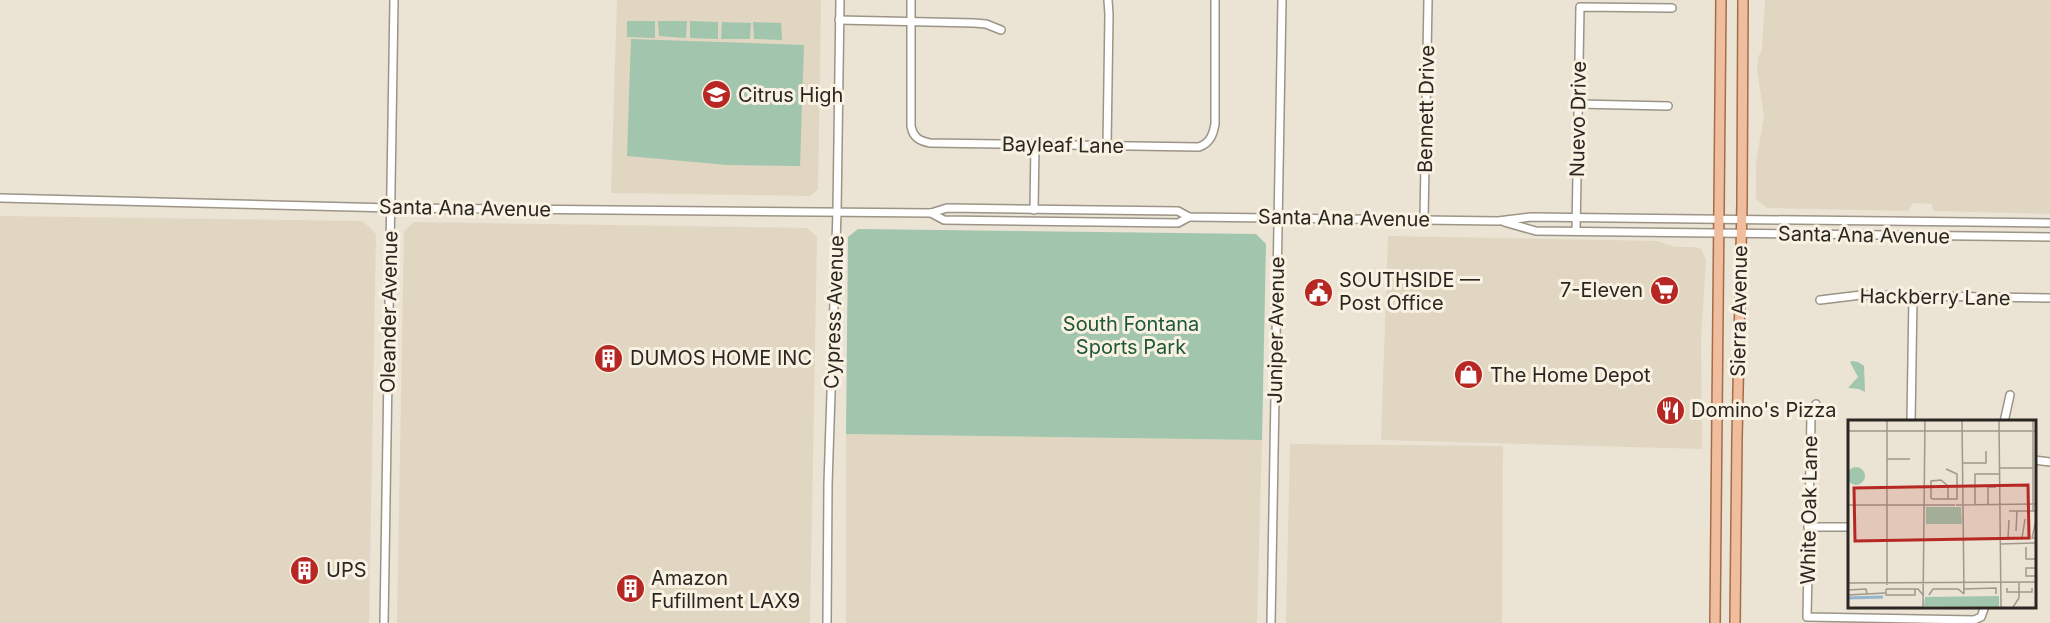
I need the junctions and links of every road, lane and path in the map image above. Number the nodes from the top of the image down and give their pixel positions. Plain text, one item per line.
1 (394, 0) edge
2 (840, 0) edge
3 (910, 0) edge
4 (1108, 0) edge
5 (1215, 0) edge
6 (1282, 0) edge
7 (1428, 0) edge
8 (1721, 0) edge
9 (1743, 0) edge
10 (1672, 8) dead end
11 (839, 20) junction
12 (910, 22) junction
13 (1001, 30) dead end
14 (1578, 104) junction
15 (1668, 106) dead end
16 (1035, 144) junction
17 (1107, 146) junction
18 (0, 198) edge
19 (392, 208) junction
20 (1034, 210) junction
21 (837, 212) junction
22 (931, 213) junction
23 (1189, 217) junction
24 (1278, 217) junction
25 (1577, 217) junction
26 (1424, 219) junction
27 (1718, 219) junction
28 (1741, 219) junction
29 (1498, 220) junction
30 (2050, 223) edge
31 (1576, 231) junction
32 (1718, 233) junction
33 (1741, 233) junction
34 (2050, 237) edge
35 (1912, 296) junction
36 (2050, 298) edge
37 (1820, 300) dead end
38 (2010, 395) dead end
39 (1816, 404) dead end
40 (1911, 420) edge
41 (2004, 420) edge
42 (2035, 460) edge
43 (2050, 462) edge
44 (1808, 527) junction
45 (1848, 527) edge
46 (1984, 608) edge
47 (1862, 621) edge
48 (384, 623) edge
49 (827, 623) edge
50 (1270, 623) edge
51 (1715, 623) edge
52 (1735, 623) edge

1 - 19 street, Oleander Avenue
2 - 11 street, Cypress Avenue
3 - 12 street
4 - 17 street
5 - 17 street, Bayleaf Lane
6 - 24 street, Juniper Avenue
7 - 26 street, Bennett Drive
8 - 27 main road, Sierra Avenue
9 - 28 main road, Sierra Avenue
10 - 14 street, Nuevo Drive
11 - 12 street
11 - 21 street, Cypress Avenue
12 - 13 street
12 - 16 street, Bayleaf Lane
14 - 15 street
14 - 25 street, Nuevo Drive
16 - 17 street, Bayleaf Lane
16 - 20 street
18 - 19 street, Santa Ana Avenue
19 - 21 street, Santa Ana Avenue
19 - 48 street, Oleander Avenue
20 - 22 street, Santa Ana Avenue
20 - 23 street, Santa Ana Avenue
21 - 22 street, Santa Ana Avenue
21 - 49 street, Cypress Avenue
22 - 23 street, Santa Ana Avenue
23 - 24 street, Santa Ana Avenue
24 - 26 street, Santa Ana Avenue
24 - 50 street, Juniper Avenue
25 - 27 street, Santa Ana Avenue
25 - 29 street, Santa Ana Avenue
25 - 31 street, Nuevo Drive
26 - 29 street, Santa Ana Avenue
27 - 28 street, Santa Ana Avenue
27 - 32 main road, Sierra Avenue
28 - 30 street, Santa Ana Avenue
28 - 33 main road, Sierra Avenue
29 - 31 street, Santa Ana Avenue
31 - 32 street, Santa Ana Avenue
32 - 33 street, Santa Ana Avenue
32 - 51 main road, Sierra Avenue
33 - 34 street, Santa Ana Avenue
33 - 52 main road, Sierra Avenue
35 - 36 street, Hackberry Lane
35 - 37 street, Hackberry Lane
35 - 40 street
38 - 41 street
39 - 44 street, White Oak Lane
42 - 43 street
44 - 45 street
44 - 47 street, White Oak Lane
46 - 47 street

